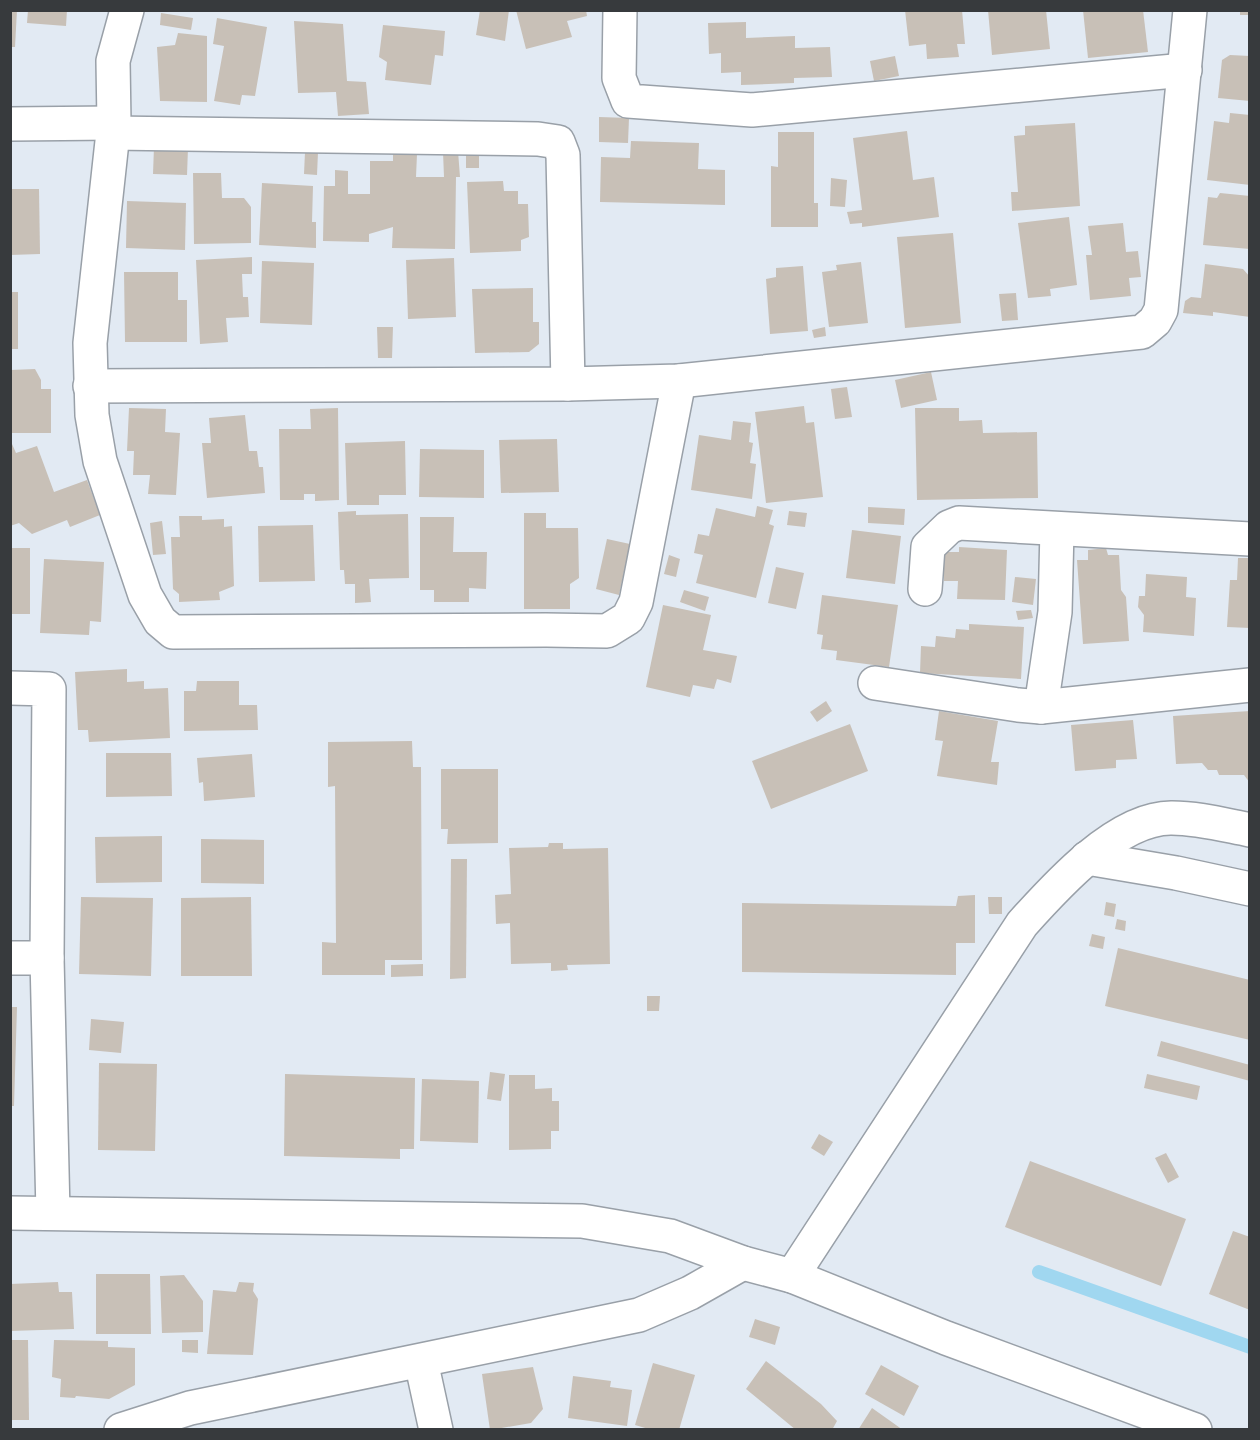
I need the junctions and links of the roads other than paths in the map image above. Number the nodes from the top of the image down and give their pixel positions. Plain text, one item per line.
1 (127, 10) edge
2 (620, 10) edge
3 (1190, 10) edge
4 (1185, 70) junction
5 (10, 124) edge
6 (113, 128) junction
7 (679, 381) junction
8 (568, 384) junction
9 (90, 386) junction
10 (1057, 530) junction
11 (1250, 539) edge
12 (925, 589) dead end
13 (875, 683) dead end
14 (1250, 684) edge
15 (10, 688) edge
16 (1041, 707) junction
17 (1250, 830) edge
18 (1088, 858) junction
19 (1250, 889) edge
20 (10, 958) edge
21 (47, 958) junction
22 (53, 1212) junction
23 (10, 1213) edge
24 (743, 1263) junction
25 (792, 1276) junction
26 (420, 1361) junction
27 (132, 1428) edge
28 (436, 1430) edge
29 (1195, 1430) edge

1 - 6 street
2 - 4 street
3 - 4 street
4 - 7 street
5 - 6 street
6 - 8 street
6 - 9 street
7 - 8 street
7 - 9 street
8 - 9 street
10 - 11 street
10 - 12 street
10 - 16 street
13 - 16 street
14 - 16 street
15 - 21 street
17 - 18 street
18 - 19 street
18 - 25 street
20 - 21 street
21 - 22 street
22 - 23 street
22 - 24 street
24 - 25 street
24 - 26 street
25 - 29 street
26 - 27 street
26 - 28 street

